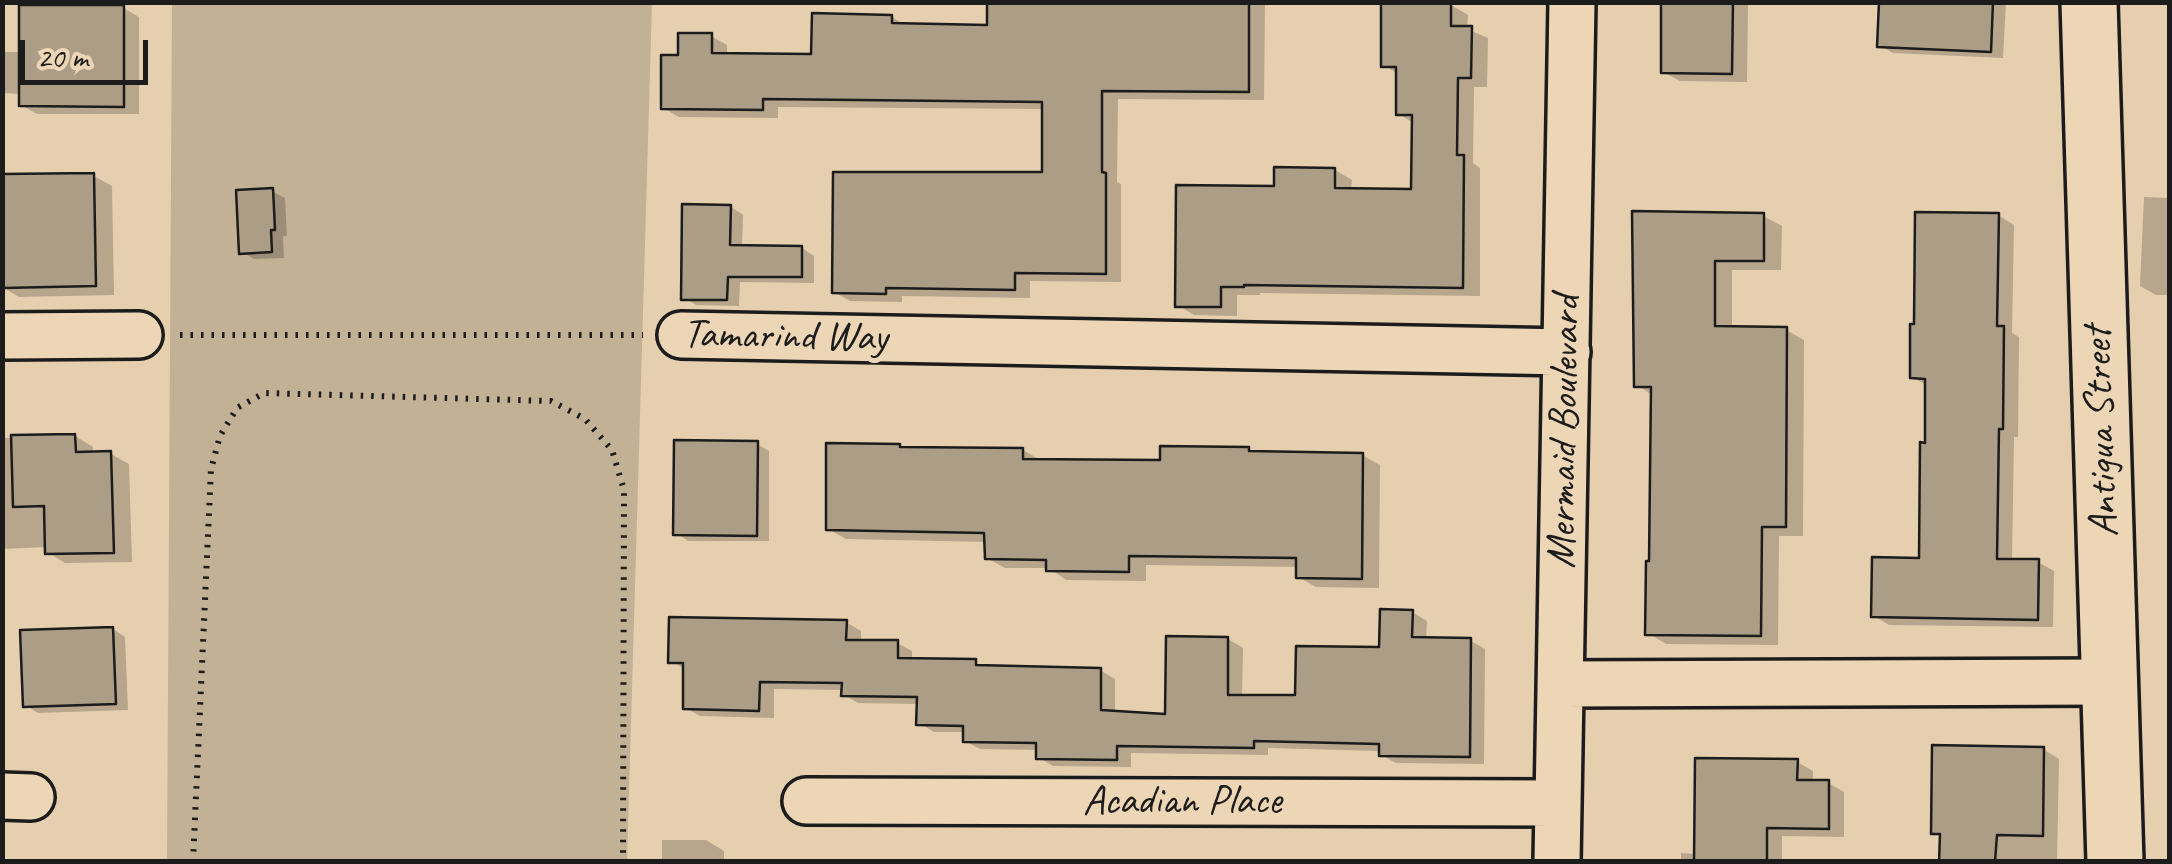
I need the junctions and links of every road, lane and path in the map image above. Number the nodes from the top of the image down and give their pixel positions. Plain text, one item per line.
1 (1572, 2) edge
2 (2090, 2) edge
3 (681, 335) joint
4 (2, 336) edge
5 (139, 336) joint
6 (1567, 352) junction
7 (2109, 682) junction
8 (1561, 684) junction
9 (806, 802) dead end
10 (1558, 802) junction
11 (193, 862) edge
12 (623, 862) edge
13 (1557, 862) edge
14 (2116, 862) edge

1 - 6 street, Mermaid Boulevard
2 - 7 street, Antigua Street
3 - 5 path, Tamarind Way
3 - 6 street, Tamarind Way
4 - 5 street
6 - 8 street, Mermaid Boulevard
7 - 8 street
7 - 14 street, Antigua Street
8 - 10 street, Mermaid Boulevard
9 - 10 street, Acadian Place
10 - 13 street, Mermaid Boulevard
11 - 12 path

